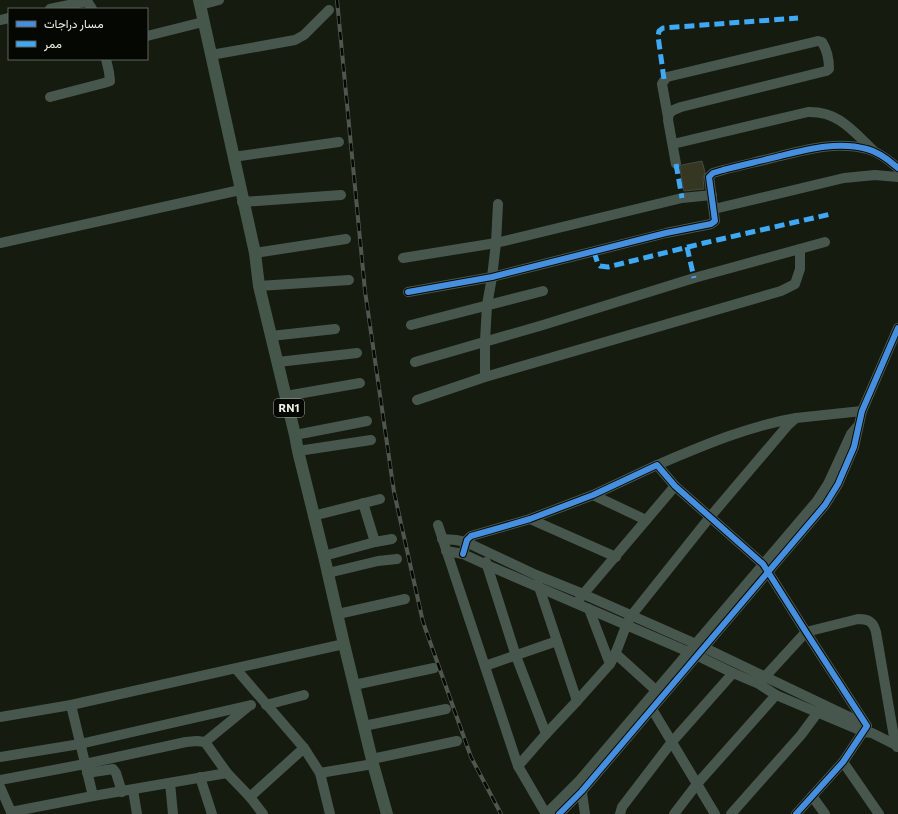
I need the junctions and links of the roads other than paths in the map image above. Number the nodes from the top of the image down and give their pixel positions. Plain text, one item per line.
1 (219, 0) edge
2 (199, 2) edge
3 (54, 8) edge
4 (91, 8) edge
5 (329, 10) dead end
6 (204, 22) junction
7 (148, 36) edge
8 (211, 55) junction
9 (106, 60) edge
10 (50, 97) dead end
11 (668, 117) junction
12 (339, 142) dead end
13 (673, 144) junction
14 (875, 152) junction
15 (233, 158) junction
16 (676, 164) dead end
17 (898, 168) edge
18 (898, 177) edge
19 (240, 190) junction
20 (341, 195) dead end
21 (712, 195) junction
22 (242, 202) junction
23 (498, 204) dead end
24 (714, 209) junction
25 (346, 239) dead end
26 (825, 242) dead end
27 (496, 243) junction
28 (0, 244) edge
29 (800, 249) junction
30 (254, 253) junction
31 (403, 258) dead end
32 (492, 277) junction
33 (349, 280) dead end
34 (259, 286) junction
35 (543, 290) dead end
36 (408, 292) dead end
37 (487, 305) junction
38 (411, 325) dead end
39 (898, 328) edge
40 (335, 329) dead end
41 (271, 336) junction
42 (485, 341) junction
43 (357, 353) dead end
44 (278, 362) junction
45 (415, 362) dead end
46 (485, 377) junction
47 (360, 383) dead end
48 (286, 396) junction
49 (417, 400) dead end
50 (862, 411) junction
51 (796, 418) junction
52 (367, 422) dead end
53 (295, 435) junction
54 (371, 440) dead end
55 (298, 451) junction
56 (657, 465) junction
57 (675, 486) junction
58 (593, 495) junction
59 (380, 499) dead end
60 (363, 503) junction
61 (313, 516) junction
62 (710, 517) junction
63 (530, 519) junction
64 (646, 520) junction
65 (438, 525) dead end
66 (392, 539) dead end
67 (442, 539) junction
68 (375, 542) junction
69 (466, 542) junction
70 (482, 550) junction
71 (446, 551) junction
72 (463, 554) junction
73 (324, 556) junction
74 (616, 557) junction
75 (396, 559) dead end
76 (487, 565) junction
77 (766, 568) junction
78 (328, 572) junction
79 (536, 575) junction
80 (539, 587) junction
81 (583, 594) junction
82 (405, 599) dead end
83 (576, 603) junction
84 (589, 609) junction
85 (338, 614) junction
86 (628, 620) junction
87 (806, 632) junction
88 (557, 641) junction
89 (344, 644) junction
90 (696, 650) junction
91 (616, 654) junction
92 (516, 656) junction
93 (610, 664) junction
94 (484, 666) junction
95 (434, 668) dead end
96 (236, 669) junction
97 (733, 673) junction
98 (762, 680) junction
99 (354, 684) junction
100 (659, 693) junction
101 (304, 695) dead end
102 (776, 695) junction
103 (264, 701) junction
104 (577, 701) junction
105 (71, 705) junction
106 (251, 705) junction
107 (649, 705) junction
108 (446, 709) dead end
109 (818, 712) junction
110 (0, 717) edge
111 (364, 726) junction
112 (868, 730) junction
113 (546, 734) junction
114 (457, 741) dead end
115 (205, 742) junction
116 (671, 743) junction
117 (80, 744) junction
118 (897, 746) edge
119 (304, 748) junction
120 (0, 757) edge
121 (372, 761) junction
122 (843, 762) junction
123 (518, 766) junction
124 (86, 769) junction
125 (227, 773) junction
126 (320, 773) junction
127 (200, 777) junction
128 (0, 780) edge
129 (580, 780) junction
130 (170, 783) junction
131 (697, 784) junction
132 (0, 787) edge
133 (133, 790) junction
134 (582, 791) junction
135 (122, 792) junction
136 (93, 796) junction
137 (812, 796) junction
138 (250, 797) junction
139 (11, 813) edge
140 (137, 814) edge
141 (173, 814) edge
142 (212, 814) edge
143 (263, 814) edge
144 (330, 814) edge
145 (387, 814) edge
146 (546, 814) edge
147 (550, 814) edge
148 (560, 814) edge
149 (585, 814) edge
150 (620, 814) edge
151 (674, 814) edge
152 (715, 814) edge
153 (731, 814) edge
154 (796, 814) edge
155 (824, 814) edge
156 (879, 814) edge

1 - 2 street
2 - 6 main road, RN1
3 - 4 street
5 - 8 street
6 - 7 street
6 - 8 main road, RN1
8 - 15 main road, RN1
9 - 10 street
11 - 11 street
11 - 13 street
12 - 15 street
13 - 14 street
13 - 16 street
14 - 17 street
14 - 21 street
15 - 19 main road, RN1
18 - 24 street
19 - 22 main road, RN1
19 - 28 street
20 - 22 street
21 - 24 street
21 - 27 street
22 - 30 main road, RN1
23 - 27 street
24 - 32 street
25 - 30 street
26 - 29 street
27 - 31 street
27 - 32 street
29 - 42 street
29 - 46 street
30 - 34 main road, RN1
32 - 36 street
32 - 37 street
33 - 34 street
34 - 41 main road, RN1
35 - 37 street
37 - 38 street
37 - 42 street
39 - 50 street
40 - 41 street
41 - 44 main road, RN1
42 - 45 street
42 - 46 street
43 - 44 street
44 - 48 main road, RN1
46 - 49 street
47 - 48 street
48 - 53 main road, RN1
50 - 51 street
50 - 77 street
51 - 56 street
51 - 62 street
52 - 53 street
53 - 55 main road, RN1
54 - 55 street
55 - 61 main road, RN1
56 - 57 street
56 - 58 street
57 - 62 street
57 - 64 street
58 - 63 street
58 - 64 street
59 - 60 street
60 - 61 street
60 - 68 street
61 - 73 main road, RN1
62 - 77 street
62 - 86 street
63 - 69 street
63 - 74 street
64 - 74 street
65 - 67 street
66 - 68 street
67 - 69 street
67 - 71 street
68 - 73 street
69 - 70 street
69 - 72 street
70 - 76 street
70 - 79 street
71 - 72 street
71 - 94 street
72 - 76 street
73 - 78 main road, RN1
74 - 81 street
75 - 78 street
76 - 80 street
76 - 92 street
77 - 87 street
77 - 90 street
78 - 85 main road, RN1
79 - 80 street
79 - 81 street
80 - 83 street
80 - 88 street
81 - 83 street
81 - 86 street
82 - 85 street
83 - 84 street
84 - 86 street
84 - 93 street
85 - 89 main road, RN1
86 - 90 street
86 - 91 street
87 - 98 street
87 - 112 street
87 - 118 street
88 - 92 street
88 - 104 street
89 - 96 street
89 - 99 main road, RN1
90 - 97 street
90 - 98 street
90 - 100 street
91 - 93 street
91 - 100 street
92 - 94 street
92 - 113 street
93 - 104 street
94 - 123 street
95 - 99 street
96 - 103 street
96 - 105 street
97 - 98 street
97 - 116 street
98 - 102 street
98 - 112 street
99 - 111 main road, RN1
100 - 107 street
101 - 103 street
102 - 109 street
102 - 131 street
103 - 106 street
103 - 119 street
104 - 113 street
105 - 110 street
105 - 117 street
106 - 115 street
106 - 117 street
107 - 116 street
107 - 129 street
107 - 134 street
108 - 111 street
109 - 112 street
109 - 153 street
111 - 121 main road, RN1
112 - 118 street
112 - 122 street
113 - 123 street
114 - 121 street
115 - 124 street
115 - 125 street
116 - 131 street
116 - 150 street
117 - 120 street
117 - 124 street
119 - 126 street
119 - 138 street
121 - 126 street
121 - 145 main road, RN1
122 - 137 street
122 - 156 street
123 - 146 street
124 - 128 street
124 - 135 street
124 - 136 street
125 - 127 street
125 - 138 street
126 - 144 street
127 - 130 street
127 - 142 street
129 - 134 street
129 - 147 street
130 - 133 street
130 - 141 street
131 - 151 street
131 - 152 street
132 - 139 street
133 - 135 street
133 - 140 street
134 - 148 street
134 - 149 street
135 - 136 street
136 - 139 street
137 - 154 street
137 - 155 street
138 - 143 street

